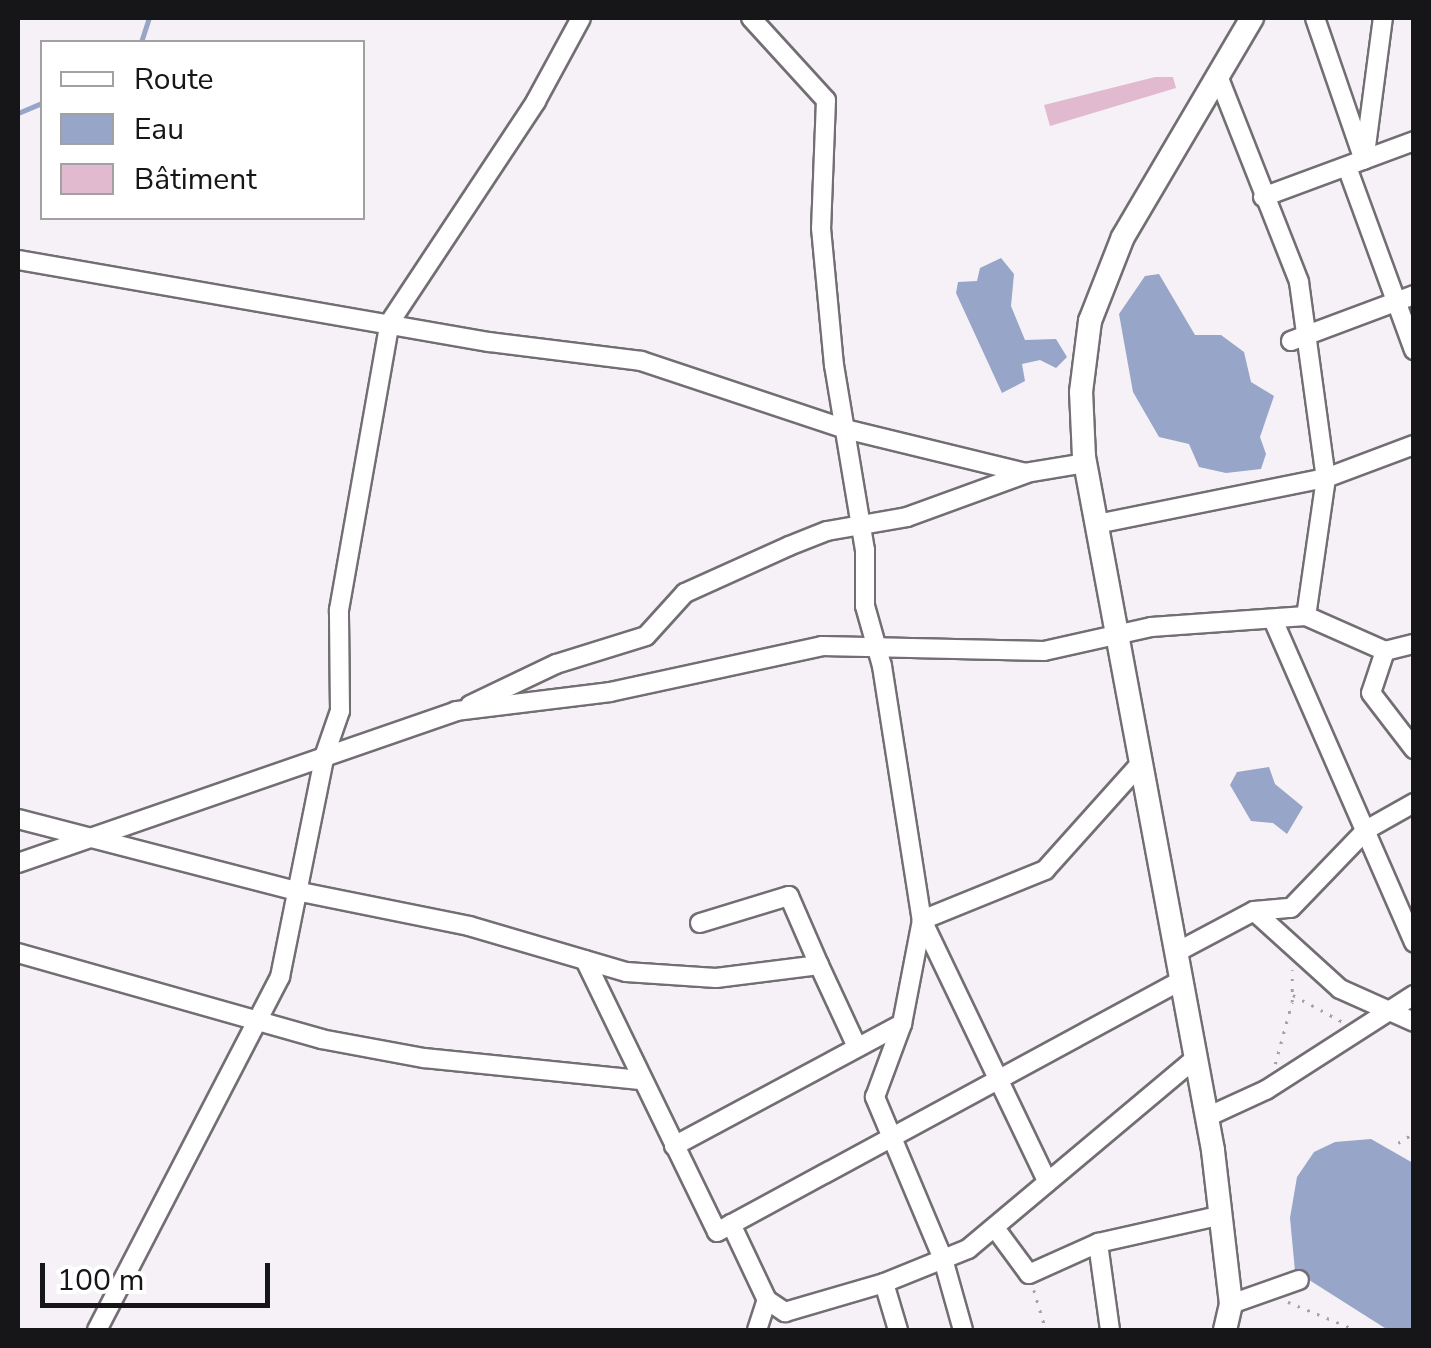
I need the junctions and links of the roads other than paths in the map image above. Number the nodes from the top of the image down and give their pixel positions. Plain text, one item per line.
1 (580, 18) edge
2 (751, 18) edge
3 (1252, 18) edge
4 (1314, 18) edge
5 (1383, 18) edge
6 (1218, 76) junction
7 (1414, 141) edge
8 (1355, 163) junction
9 (1263, 197) junction
10 (18, 260) edge
11 (1405, 298) edge
12 (390, 322) junction
13 (1299, 338) junction
14 (1414, 350) edge
15 (845, 429) junction
16 (1414, 444) edge
17 (1086, 463) junction
18 (1025, 474) junction
19 (1326, 478) junction
20 (861, 523) junction
21 (1097, 524) junction
22 (1306, 616) junction
23 (1274, 622) junction
24 (1122, 636) junction
25 (1414, 644) edge
26 (874, 645) junction
27 (1385, 651) junction
28 (456, 712) junction
29 (1414, 749) edge
30 (326, 754) junction
31 (1141, 764) junction
32 (1414, 803) edge
33 (18, 819) edge
34 (1366, 830) junction
35 (78, 837) junction
36 (18, 863) edge
37 (301, 892) junction
38 (1254, 911) junction
39 (922, 920) junction
40 (700, 924) dead end
41 (1414, 942) edge
42 (18, 953) edge
43 (1176, 953) junction
44 (586, 960) junction
45 (819, 964) junction
46 (1180, 981) junction
47 (1414, 995) edge
48 (1388, 1014) junction
49 (255, 1022) junction
50 (1414, 1022) edge
51 (902, 1024) junction
52 (857, 1048) junction
53 (1192, 1060) junction
54 (1001, 1075) junction
55 (640, 1080) junction
56 (1207, 1117) junction
57 (893, 1134) junction
58 (674, 1146) junction
59 (1046, 1179) junction
60 (1218, 1216) junction
61 (732, 1224) junction
62 (994, 1228) junction
63 (1098, 1243) junction
64 (943, 1259) junction
65 (1299, 1280) dead end
66 (884, 1283) junction
67 (767, 1300) junction
68 (1231, 1304) junction
69 (97, 1330) edge
70 (757, 1330) edge
71 (898, 1330) edge
72 (963, 1330) edge
73 (1110, 1330) edge
74 (1225, 1330) edge

1 - 12 street
2 - 15 street
3 - 6 street
4 - 8 street
5 - 8 street
6 - 9 street
6 - 17 street
7 - 8 street
8 - 9 street
8 - 11 street
9 - 13 street
10 - 12 street
11 - 13 street
11 - 14 street
12 - 15 street
12 - 30 street
13 - 19 street
15 - 18 street
15 - 20 street
16 - 19 street
17 - 18 street
17 - 21 street
18 - 20 street
19 - 21 street
19 - 22 street
20 - 26 street
20 - 28 street
21 - 24 street
22 - 23 street
22 - 27 street
23 - 24 street
23 - 34 street
24 - 26 street
24 - 31 street
25 - 27 street
26 - 28 street
26 - 39 street
27 - 29 street
28 - 30 street
30 - 35 street
30 - 37 street
31 - 39 street
31 - 43 street
32 - 34 street
33 - 35 street
34 - 38 street
34 - 41 street
35 - 36 street
35 - 37 street
37 - 44 street
37 - 49 street
38 - 43 street
38 - 48 street
39 - 51 street
39 - 54 street
40 - 45 street
42 - 49 street
43 - 46 street
44 - 45 street
44 - 55 street
45 - 52 street
46 - 53 street
46 - 54 street
47 - 48 street
48 - 50 street
48 - 56 street
49 - 55 street
49 - 69 street
51 - 52 street
51 - 57 street
52 - 58 street
53 - 56 street
53 - 59 street
54 - 57 street
54 - 59 street
55 - 58 street
56 - 60 street
57 - 61 street
57 - 64 street
58 - 61 street
59 - 62 street
60 - 63 street
60 - 68 street
61 - 67 street
62 - 63 street
62 - 64 street
63 - 73 street
64 - 66 street
64 - 72 street
65 - 68 street
66 - 67 street
66 - 71 street
67 - 70 street
68 - 74 street

